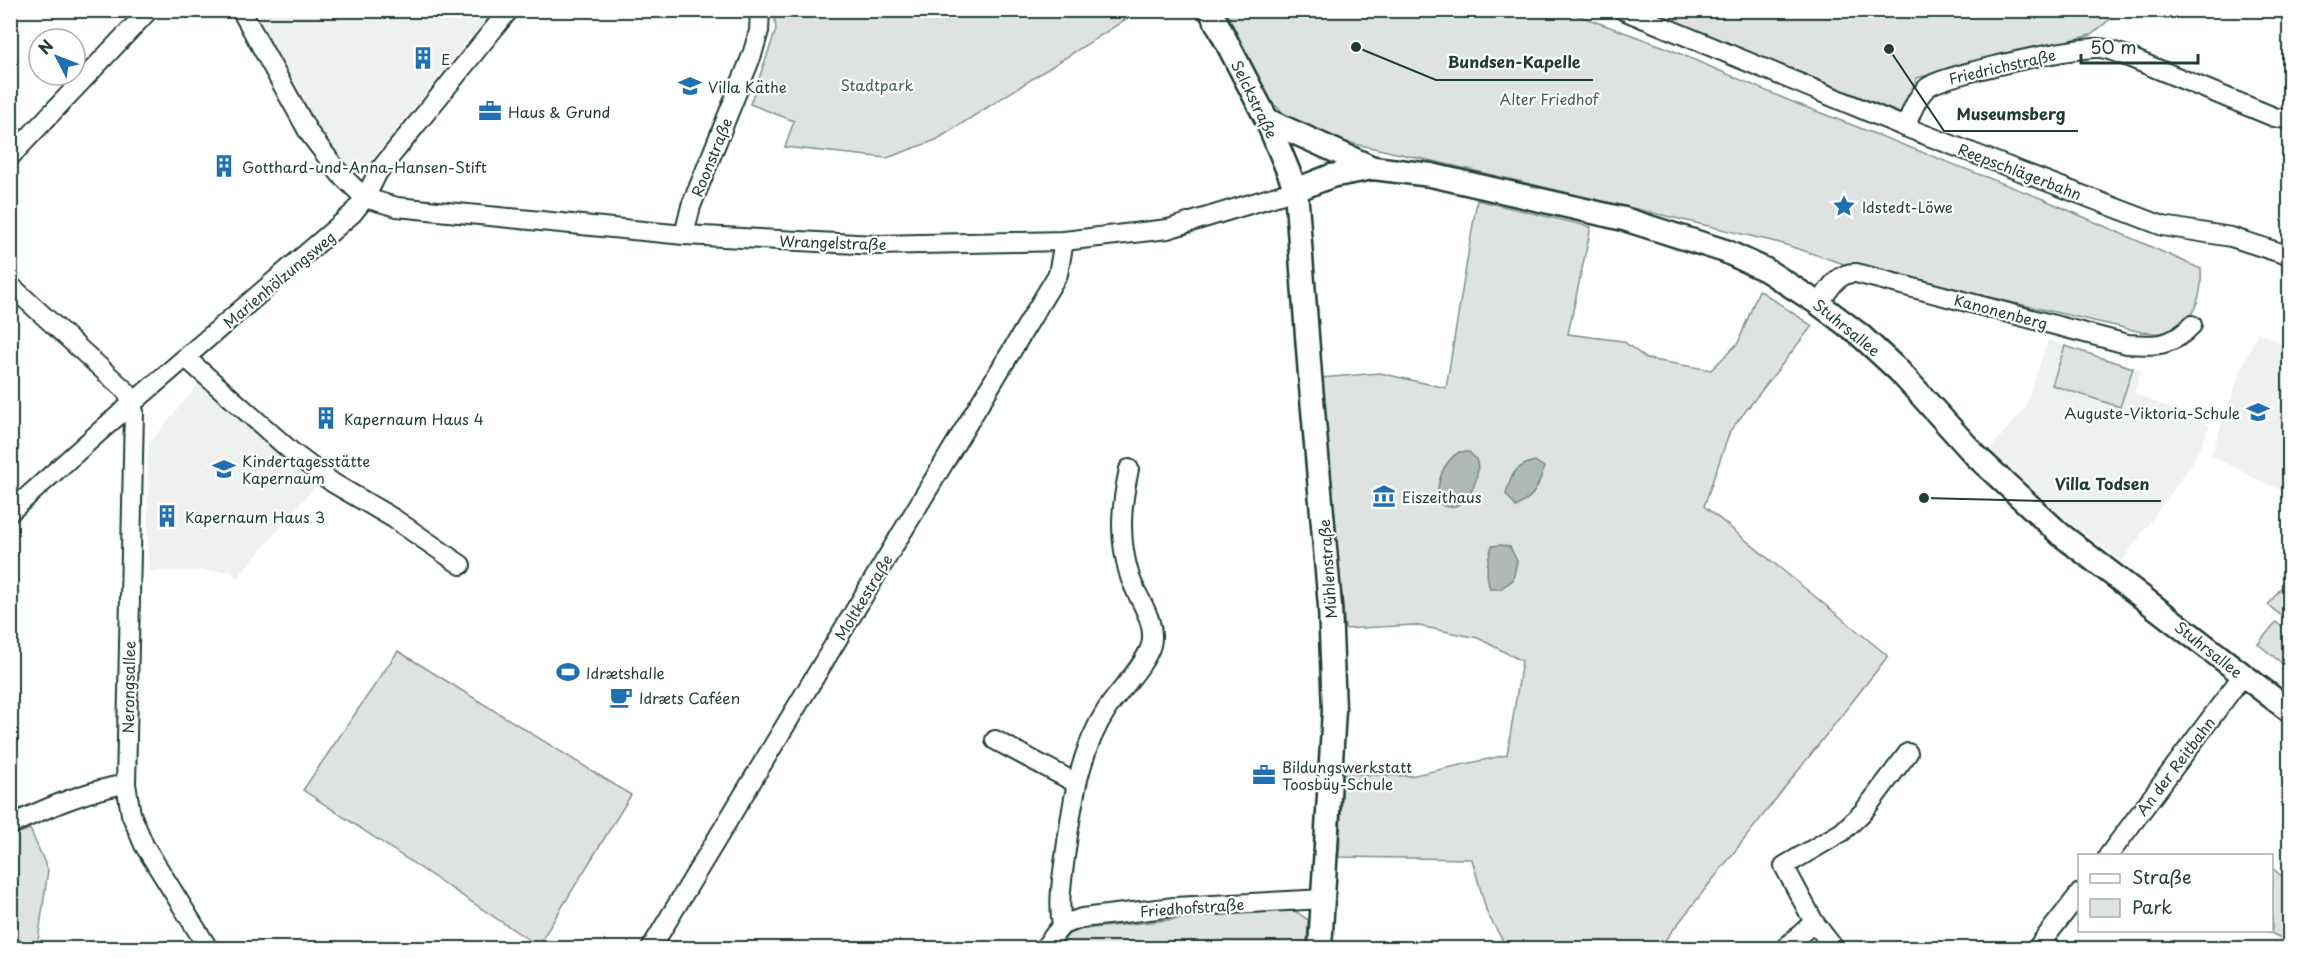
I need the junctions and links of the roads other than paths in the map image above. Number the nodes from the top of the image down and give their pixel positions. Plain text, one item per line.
1 (149, 10) edge
2 (241, 10) edge
3 (508, 10) edge
4 (760, 10) edge
5 (1210, 10) edge
6 (1623, 10) edge
7 (1267, 120) junction
8 (2289, 120) edge
9 (1905, 127) junction
10 (10, 157) edge
11 (1373, 168) junction
12 (1296, 190) junction
13 (365, 198) junction
14 (684, 236) junction
15 (1064, 241) junction
16 (2289, 256) edge
17 (10, 285) edge
18 (1819, 304) junction
19 (2192, 325) dead end
20 (186, 358) junction
21 (132, 404) junction
22 (1129, 469) dead end
23 (10, 512) edge
24 (461, 565) dead end
25 (2243, 675) junction
26 (2289, 711) edge
27 (995, 740) dead end
28 (1908, 753) dead end
29 (1076, 783) junction
30 (126, 784) junction
31 (10, 825) edge
32 (2109, 854) edge
33 (2078, 893) edge
34 (1324, 899) junction
35 (1814, 921) junction
36 (1062, 925) junction
37 (208, 948) edge
38 (651, 948) edge
39 (1044, 948) edge
40 (1320, 948) edge
41 (1785, 948) edge
42 (1834, 948) edge
43 (2037, 948) edge

1 - 10 street
2 - 13 street
3 - 13 street, Marienhölzungsweg
4 - 14 street, Roonstraße
5 - 7 main road, Selckstraße
6 - 9 street, Reepschlägerbahn
7 - 11 main road
7 - 12 main road, Selckstraße
8 - 9 street, Friedrichstraße
9 - 16 street, Reepschlägerbahn
11 - 12 main road, Stuhrsallee
11 - 18 main road, Stuhrsallee
12 - 15 street, Wrangelstraße
12 - 34 main road, Mühlenstraße
13 - 14 street, Wrangelstraße
13 - 20 street, Marienhölzungsweg
14 - 15 street, Wrangelstraße
15 - 38 street, Moltkestraße
17 - 21 street
18 - 19 street, Kanonenberg
18 - 25 main road, Stuhrsallee
20 - 21 street, Marienhölzungsweg
20 - 24 street
21 - 23 street, Marienhölzungsweg
21 - 30 street, Nerongsallee
22 - 29 street
25 - 26 main road, Stuhrsallee
25 - 32 street, An der Reitbahn
27 - 29 street
28 - 35 street
29 - 36 street
30 - 31 street
30 - 37 street, Nerongsallee
33 - 43 street
34 - 36 street, Friedhofstraße
34 - 40 main road, Mühlenstraße
35 - 41 street
35 - 42 street
36 - 39 street

